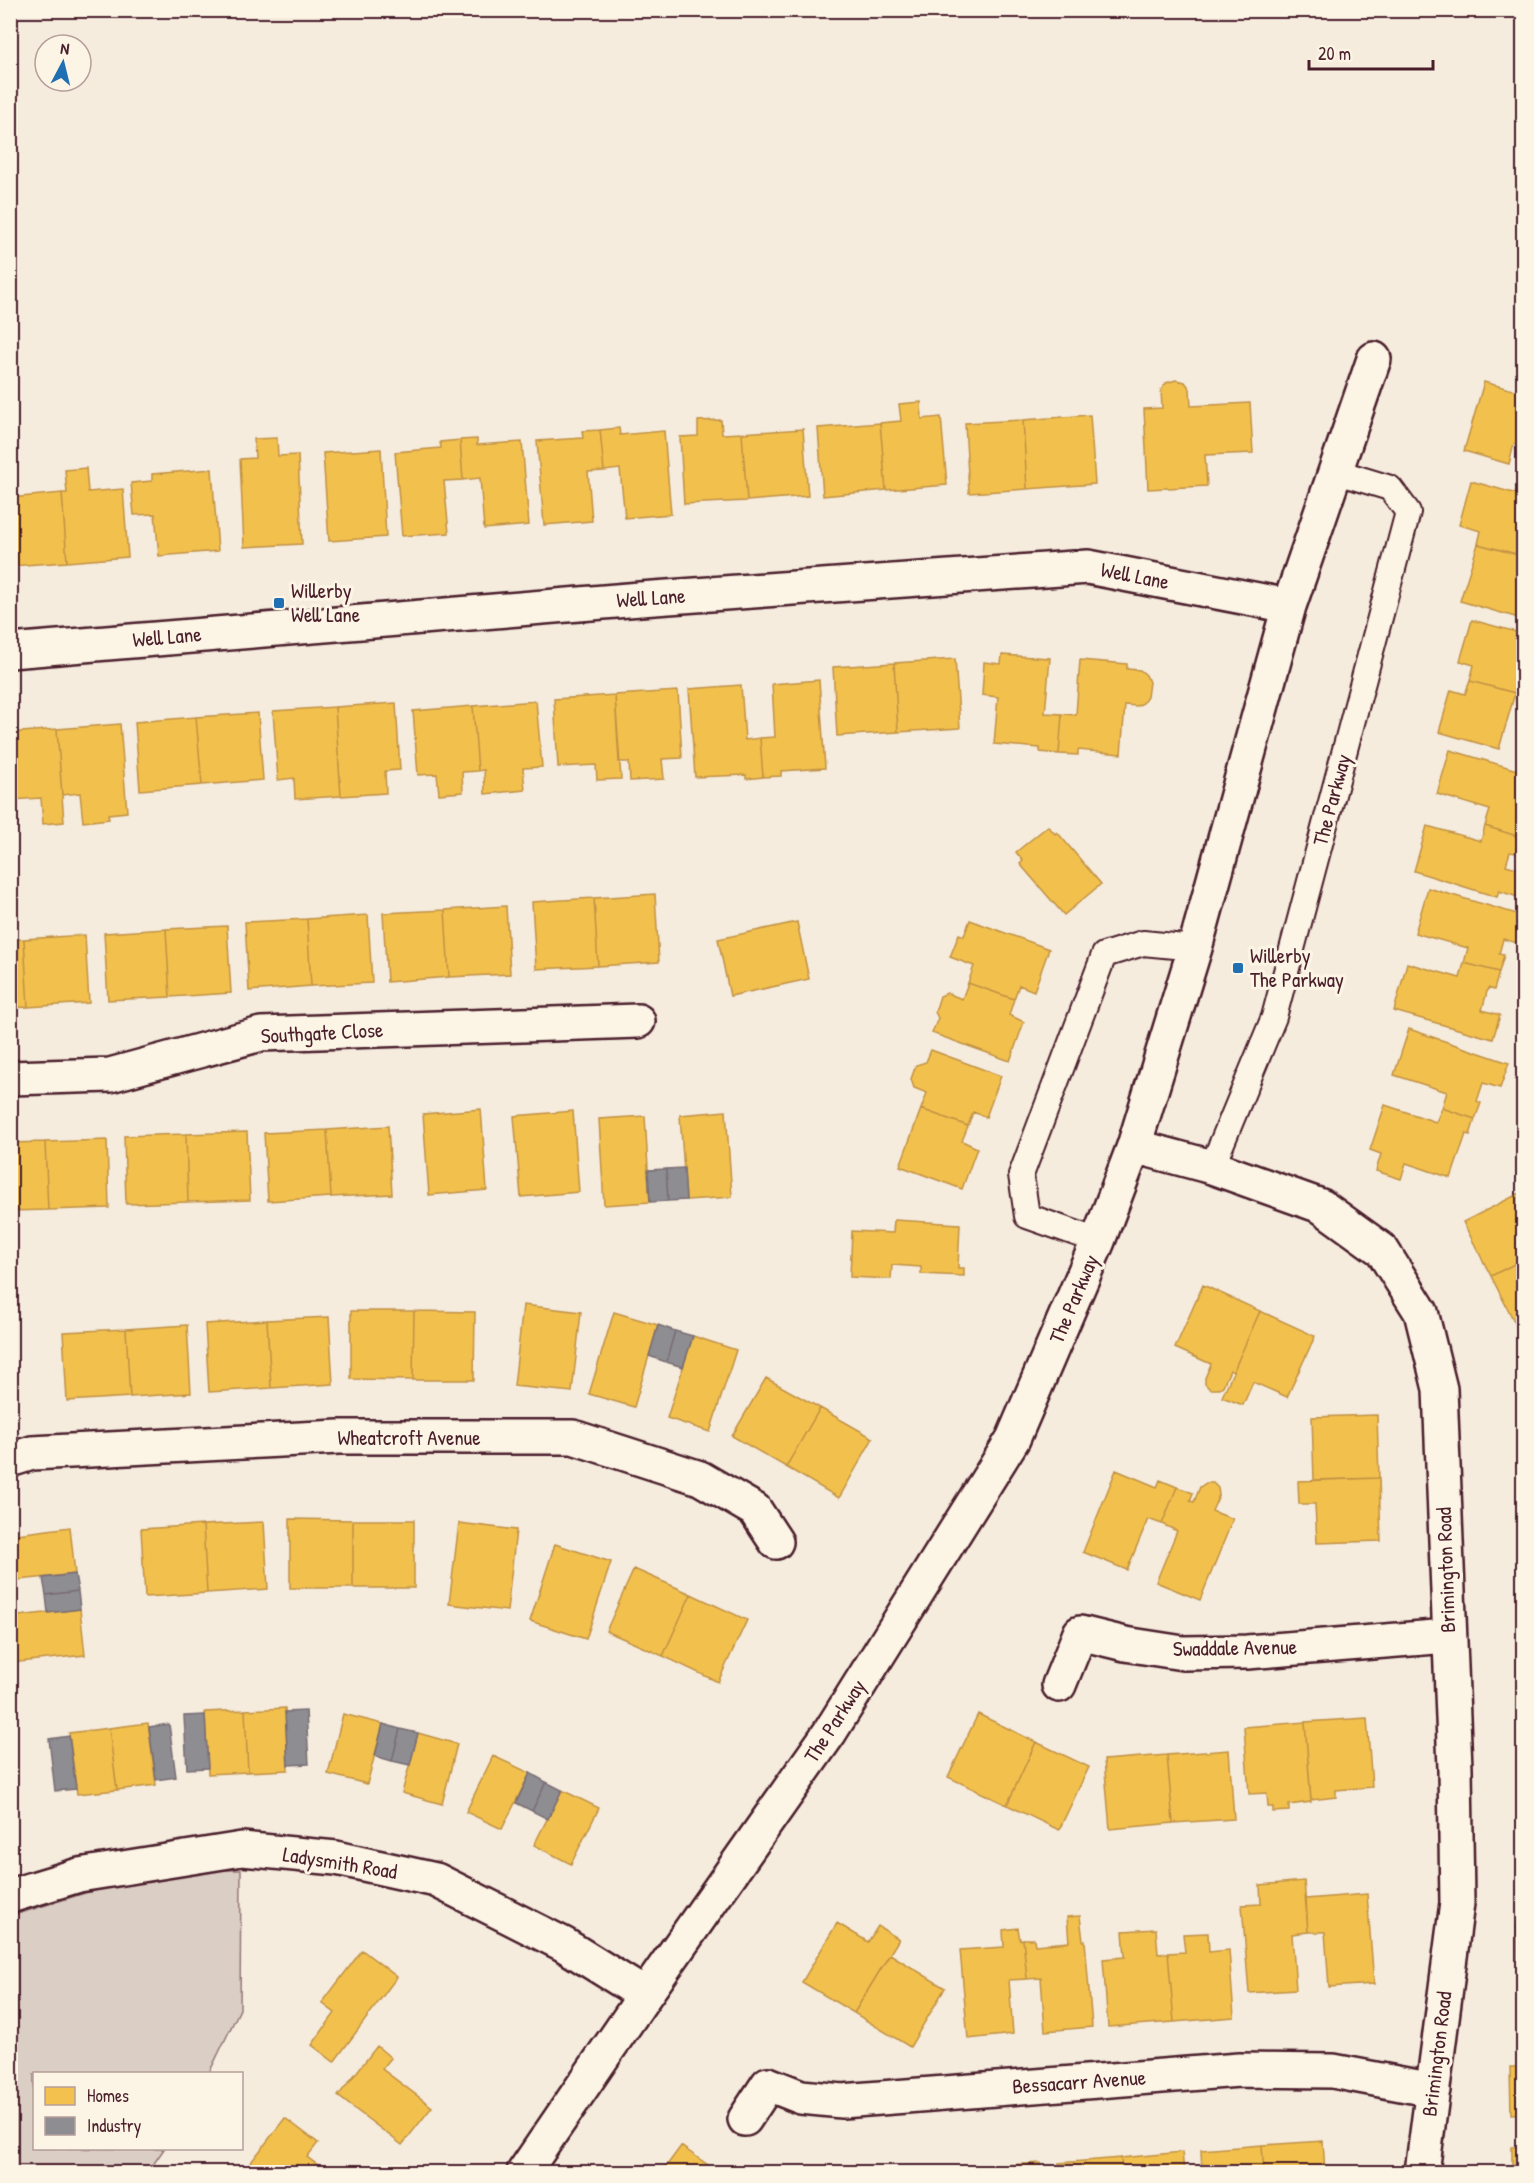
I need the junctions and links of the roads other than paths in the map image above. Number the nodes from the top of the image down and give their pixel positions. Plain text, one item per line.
1 (1374, 359) dead end
2 (1334, 471) junction
3 (1290, 606) junction
4 (10, 651) edge
5 (1196, 948) junction
6 (638, 1021) dead end
7 (10, 1078) edge
8 (1134, 1146) junction
9 (1212, 1167) junction
10 (1098, 1241) junction
11 (10, 1460) edge
12 (776, 1542) dead end
13 (1448, 1636) junction
14 (1059, 1685) dead end
15 (10, 1896) edge
16 (645, 1995) junction
17 (1433, 2090) junction
18 (745, 2119) dead end
19 (524, 2172) edge
20 (1422, 2172) edge

1 - 2 street, The Parkway
2 - 3 street, The Parkway
2 - 9 lane, The Parkway
3 - 4 street, Well Lane
3 - 5 street, The Parkway
5 - 8 street, The Parkway
5 - 10 lane, The Parkway
6 - 7 street, Southgate Close
8 - 9 street, Brimington Road
8 - 10 street, The Parkway
9 - 13 street, Brimington Road
10 - 16 street, The Parkway
11 - 12 street, Wheatcroft Avenue
13 - 14 street, Swaddale Avenue
13 - 17 street, Brimington Road
15 - 16 street, Ladysmith Road
16 - 19 street, The Parkway
17 - 18 street, Bessacarr Avenue
17 - 20 street, Brimington Road

